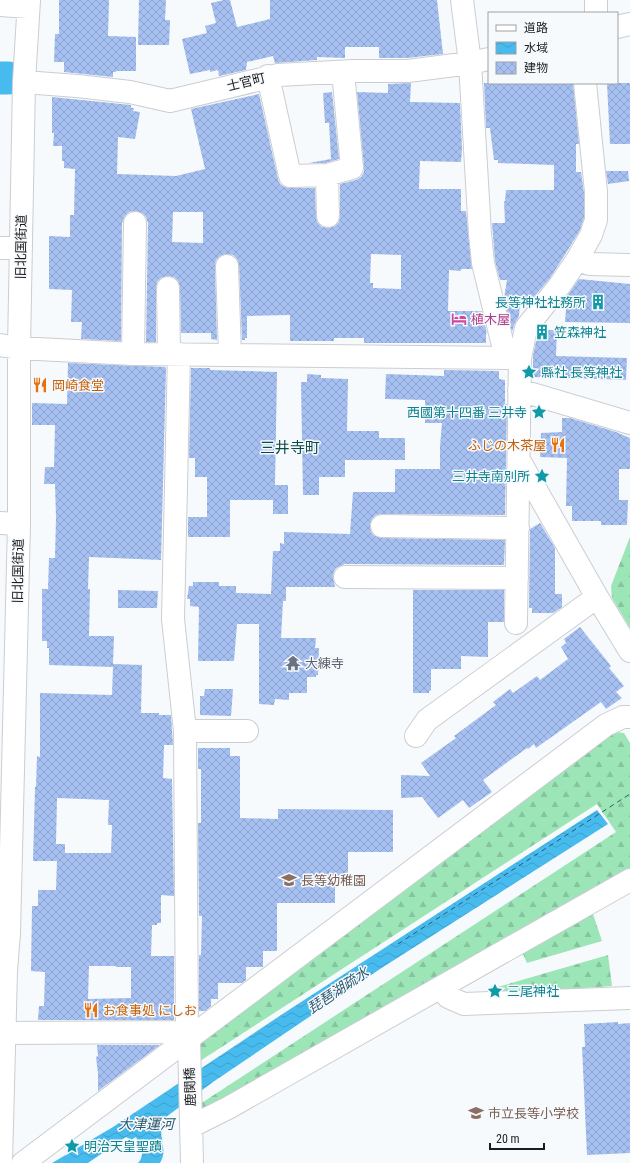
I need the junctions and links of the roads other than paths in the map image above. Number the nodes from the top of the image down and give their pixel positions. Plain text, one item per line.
1 (462, 0) edge
2 (596, 0) edge
3 (29, 4) edge
4 (0, 5) edge
5 (596, 12) edge
6 (630, 24) edge
7 (618, 27) edge
8 (479, 61) edge
9 (343, 72) junction
10 (268, 76) junction
11 (24, 82) junction
12 (586, 84) edge
13 (327, 175) junction
14 (328, 216) dead end
15 (135, 223) dead end
16 (10, 248) edge
17 (577, 260) junction
18 (630, 265) edge
19 (227, 266) dead end
20 (168, 288) dead end
21 (10, 347) edge
22 (133, 354) junction
23 (174, 354) junction
24 (230, 355) junction
25 (513, 358) junction
26 (519, 390) junction
27 (630, 423) edge
28 (519, 460) junction
29 (10, 523) edge
30 (382, 526) dead end
31 (518, 528) junction
32 (345, 577) dead end
33 (517, 578) junction
34 (597, 597) junction
35 (516, 623) dead end
36 (630, 651) edge
37 (630, 717) edge
38 (185, 731) junction
39 (246, 731) dead end
40 (416, 736) dead end
41 (630, 880) edge
42 (4, 932) edge
43 (441, 987) junction
44 (630, 998) edge
45 (4, 1033) junction
46 (188, 1041) junction
47 (192, 1124) junction
48 (1, 1163) edge
49 (23, 1163) edge
50 (192, 1163) edge

1 - 8 street
2 - 5 street
3 - 4 street, 旧北国街道
3 - 11 street, 旧北国街道
6 - 7 street
8 - 9 street, 士官町
8 - 25 street
9 - 10 street, 士官町
9 - 13 street
10 - 11 street, 士官町
10 - 13 street
11 - 16 street, 旧北国街道
12 - 17 street
13 - 14 street
15 - 22 street
16 - 21 street, 旧北国街道
17 - 18 street
17 - 25 street
19 - 24 street
20 - 23 street, 鹿関橋
21 - 22 street
21 - 29 street, 旧北国街道
22 - 23 street
23 - 24 street
23 - 38 street, 鹿関橋
24 - 25 street
25 - 26 street
26 - 27 street
26 - 28 street
28 - 31 street
28 - 34 street
29 - 42 street, 旧北国街道
30 - 31 street
31 - 33 street
32 - 33 street
33 - 35 street
34 - 36 street
34 - 40 street
37 - 46 street
38 - 39 street
38 - 46 street, 鹿関橋
41 - 43 street
42 - 45 street, 旧北国街道
43 - 44 street
43 - 47 street
45 - 46 street
45 - 48 street, 旧北国街道
46 - 47 street, 鹿関橋
46 - 49 street
47 - 50 street, 鹿関橋

